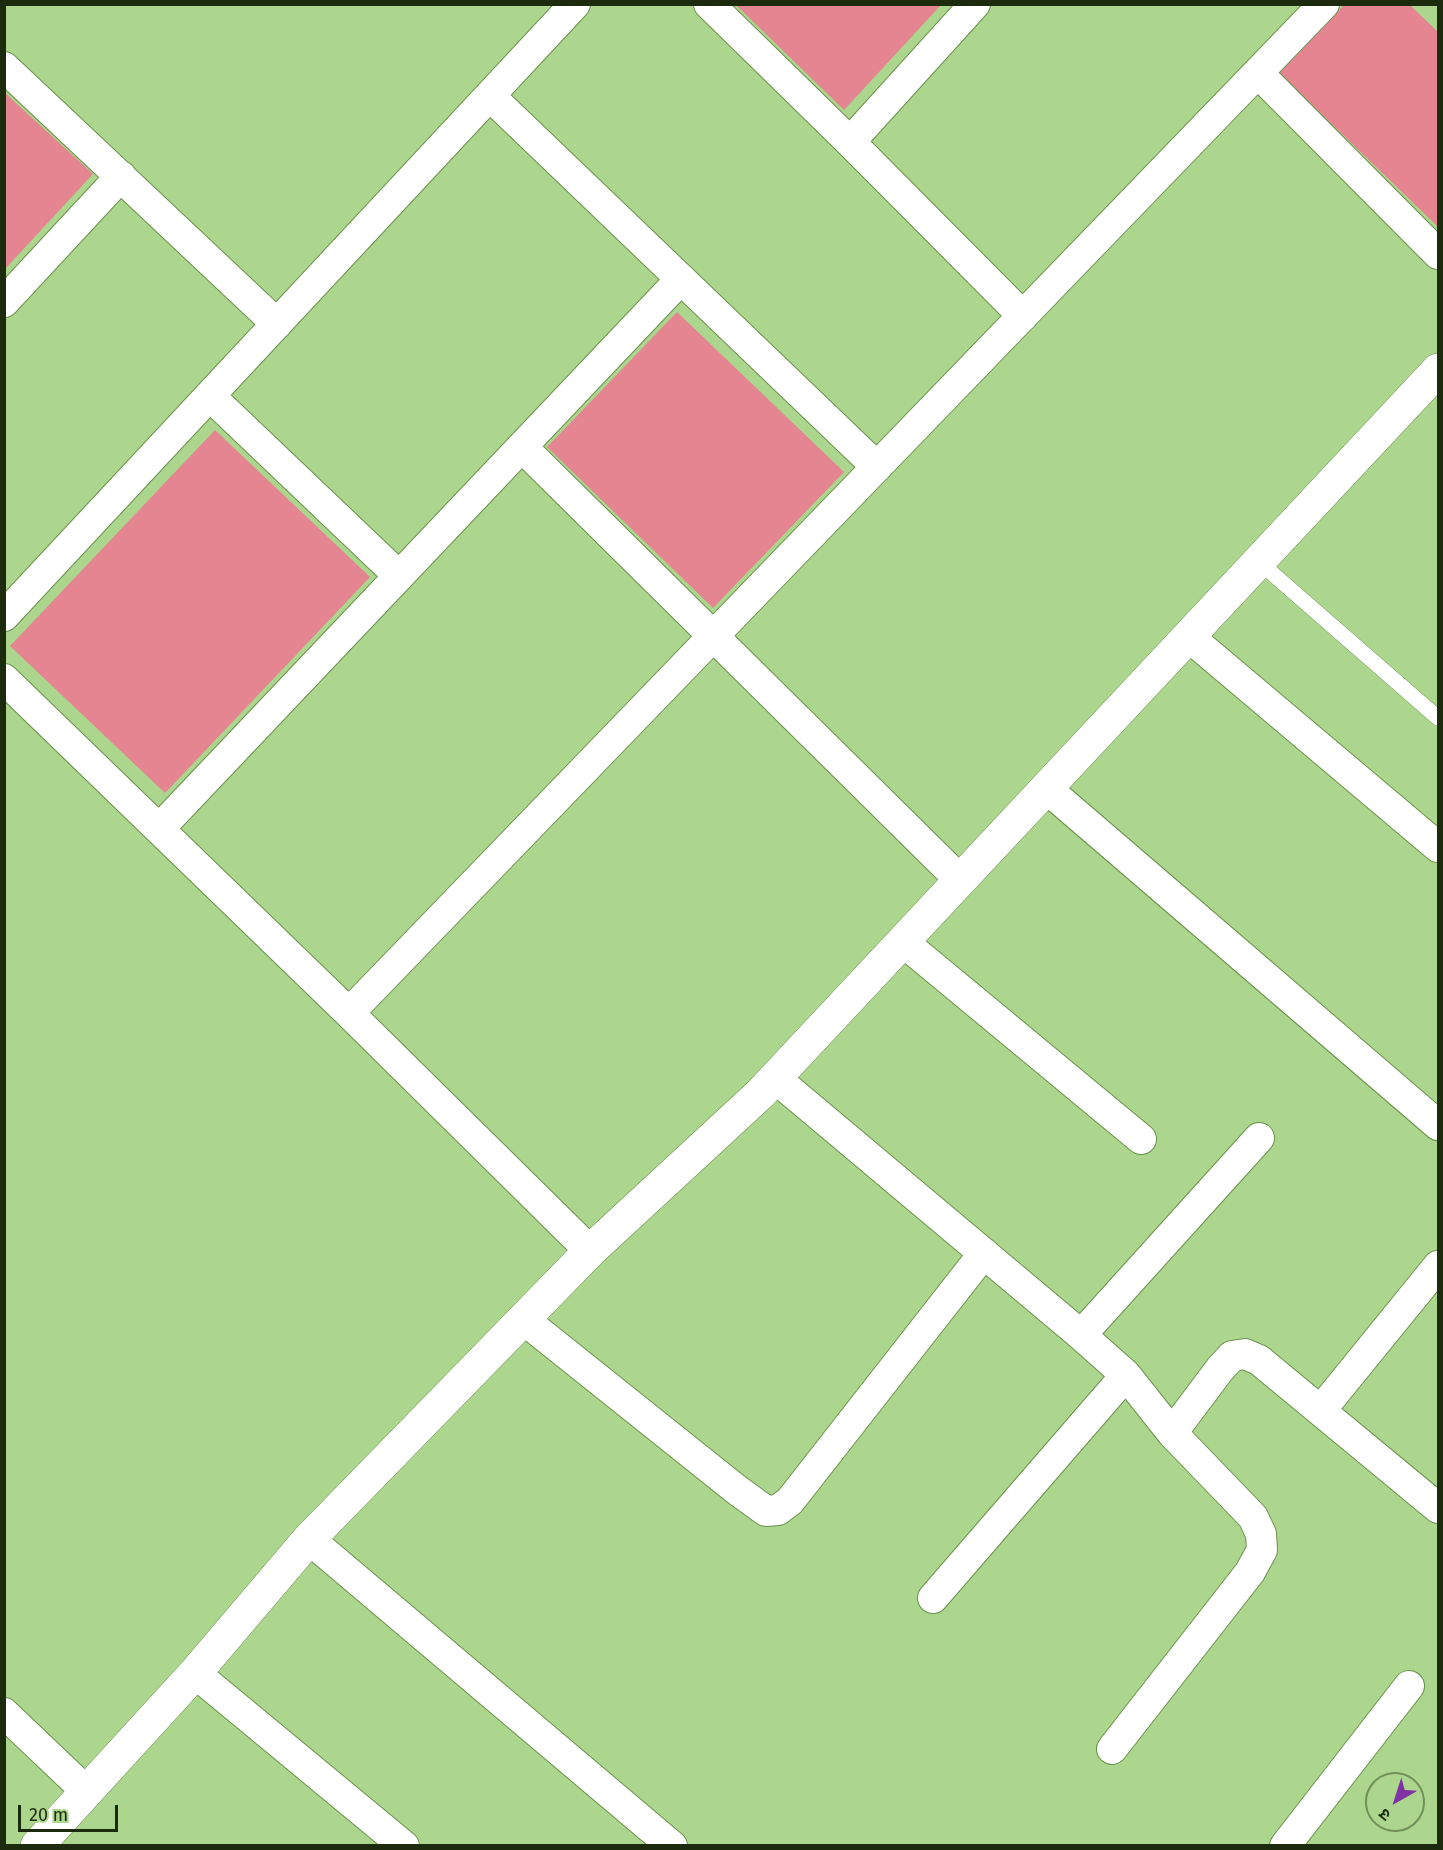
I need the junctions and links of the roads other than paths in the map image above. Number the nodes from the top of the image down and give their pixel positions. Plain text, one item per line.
1 (575, 4) edge
2 (709, 4) edge
3 (975, 4) edge
4 (1324, 4) edge
5 (4, 67) edge
6 (1258, 73) junction
7 (490, 96) junction
8 (850, 142) junction
9 (121, 176) junction
10 (1438, 254) edge
11 (681, 279) junction
12 (4, 302) edge
13 (1023, 316) junction
14 (277, 324) junction
15 (1438, 369) edge
16 (210, 396) junction
17 (522, 447) junction
18 (877, 467) junction
19 (1258, 561) junction
20 (399, 576) junction
21 (4, 616) edge
22 (713, 636) junction
23 (1188, 636) junction
24 (4, 679) edge
25 (1438, 718) edge
26 (1046, 788) junction
27 (159, 829) junction
28 (1438, 847) edge
29 (960, 880) junction
30 (902, 941) junction
31 (349, 1013) junction
32 (775, 1078) junction
33 (1438, 1125) edge
34 (1258, 1137) dead end
35 (1141, 1139) dead end
36 (590, 1251) junction
37 (984, 1253) junction
38 (1438, 1266) edge
39 (523, 1319) junction
40 (1081, 1335) junction
41 (1126, 1375) junction
42 (1321, 1410) junction
43 (1172, 1433) junction
44 (1438, 1508) edge
45 (309, 1539) junction
46 (933, 1598) dead end
47 (195, 1673) junction
48 (1408, 1686) dead end
49 (4, 1713) edge
50 (1112, 1749) dead end
51 (87, 1792) junction
52 (37, 1845) edge
53 (404, 1845) edge
54 (672, 1845) edge
55 (1285, 1845) edge

1 - 7 street
2 - 8 street
3 - 8 street
4 - 6 street
5 - 9 street
6 - 10 street
6 - 13 street
7 - 11 street
7 - 14 street
8 - 13 street
9 - 12 street
9 - 14 street
11 - 17 street
11 - 18 street
13 - 18 street
14 - 16 street
15 - 19 street
16 - 20 street
16 - 21 street
17 - 20 street
17 - 22 street
18 - 22 street
19 - 23 street
19 - 25 lane
20 - 27 street
22 - 29 street
22 - 31 street
23 - 26 street
23 - 28 street
24 - 27 street
26 - 29 street
26 - 33 street
27 - 31 street
29 - 30 street
30 - 32 street
30 - 35 street
31 - 36 street
32 - 36 street
32 - 37 street
34 - 40 street
36 - 39 street
37 - 39 street
37 - 40 street
38 - 42 street
39 - 45 street
40 - 41 street
41 - 43 street
41 - 46 street
42 - 43 street
42 - 44 street
43 - 50 street
45 - 47 street
45 - 54 street
47 - 51 street
47 - 53 street
48 - 55 street
49 - 51 street
51 - 52 street

